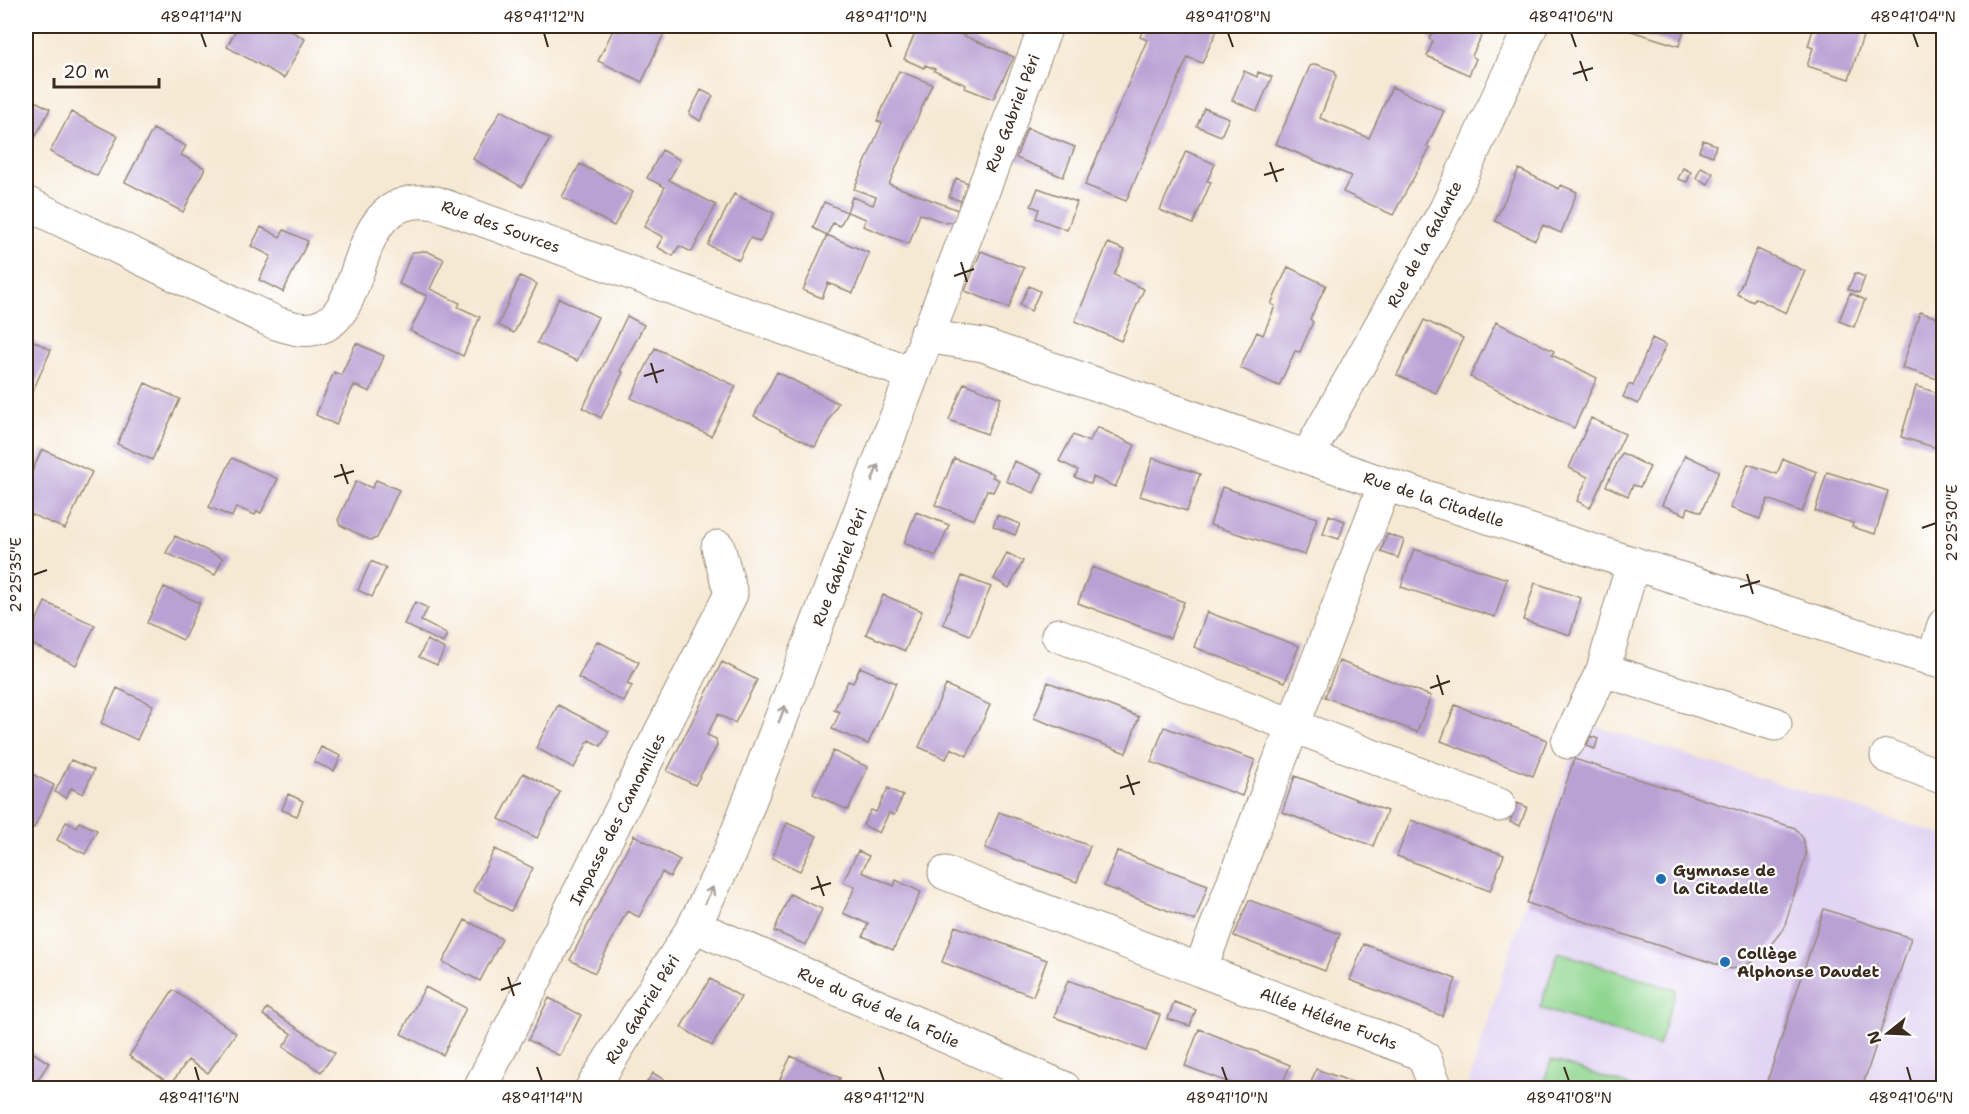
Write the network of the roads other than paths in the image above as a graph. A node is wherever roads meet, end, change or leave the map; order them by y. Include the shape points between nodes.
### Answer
1 (1046, 26) edge
2 (1531, 26) edge
3 (26, 202) edge
4 (925, 336) junction
5 (912, 374) junction
6 (1307, 457) junction
7 (1384, 484) junction
8 (718, 547) dead end
9 (1634, 563) junction
10 (1944, 625) edge
11 (1058, 635) dead end
12 (1938, 662) edge
13 (1603, 669) junction
14 (1775, 723) dead end
15 (1293, 726) junction
16 (1568, 742) dead end
17 (1887, 756) dead end
18 (1944, 778) edge
19 (1500, 805) dead end
20 (945, 873) dead end
21 (694, 926) junction
22 (1200, 970) junction
23 (480, 1089) edge
24 (592, 1089) edge
25 (1064, 1089) edge
26 (1436, 1089) edge

1 - 4 street, Rue Gabriel Péri
2 - 6 street, Rue de la Galante via 1446,209
3 - 5 street, Rue des Sources via 276,323 299,330 319,328 334,317 383,216 400,204 419,200 436,203
4 - 5 street, Rue Gabriel Péri
4 - 6 street, Rue de la Citadelle via 983,345
21 -> 5 street, Rue Gabriel Péri via 730,852
6 - 7 street, Rue de la Citadelle
7 - 9 street, Rue de la Citadelle
7 - 15 street
8 - 23 street, Impasse des Camomilles via 731,594
9 - 12 street, Rue de la Citadelle
9 - 13 street
10 - 12 street
11 - 15 street
13 - 14 street
13 - 16 street
15 - 19 street
15 - 22 street
17 - 18 street
20 - 22 street, Allée Héléne Fuchs
21 - 24 street, Rue Gabriel Péri
21 - 25 street, Rue du Gué de la Folie
22 - 26 street, Allée Héléne Fuchs via 1415,1051 1424,1057

